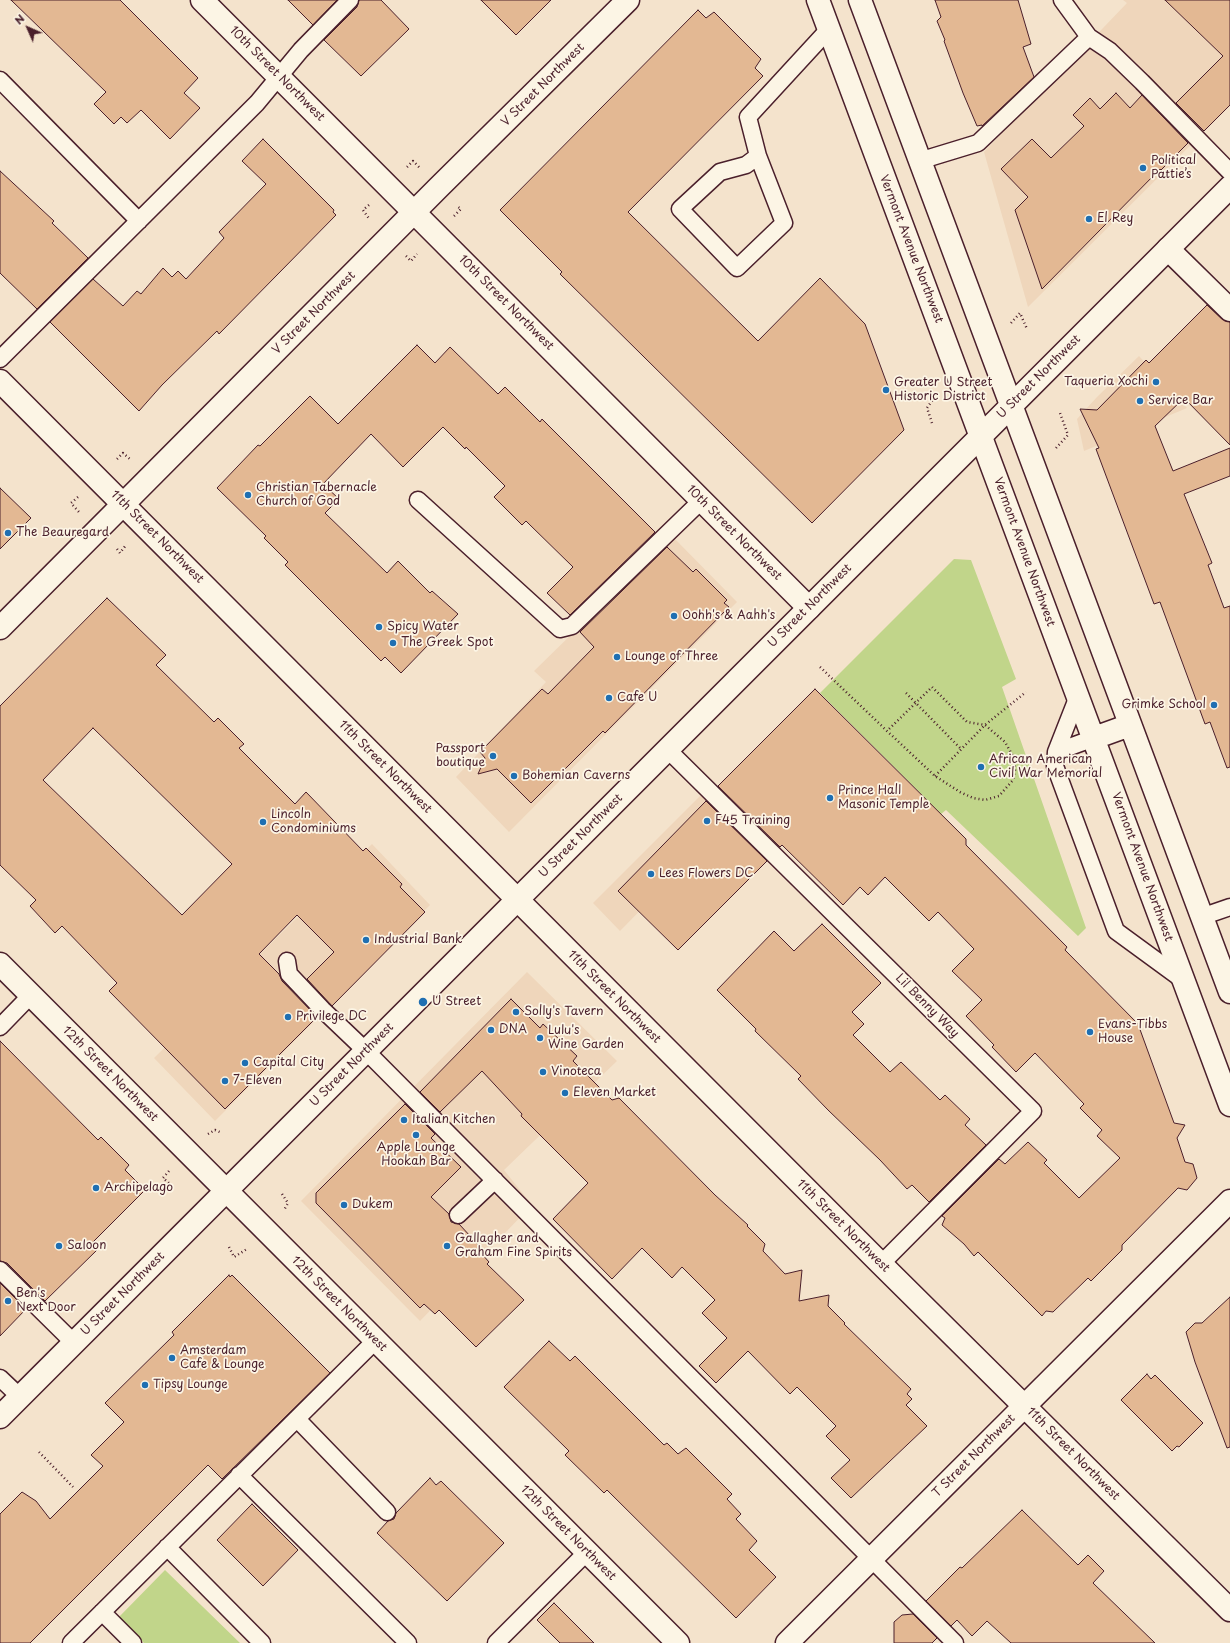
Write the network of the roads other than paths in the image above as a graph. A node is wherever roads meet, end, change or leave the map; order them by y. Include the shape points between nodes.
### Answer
1 (202, 0) edge
2 (350, 0) edge
3 (628, 0) edge
4 (818, 0) edge
5 (860, 0) edge
6 (1062, 0) edge
7 (829, 29) junction
8 (1089, 37) junction
9 (278, 76) junction
10 (0, 80) edge
11 (758, 156) junction
12 (919, 161) junction
13 (1230, 172) edge
14 (1230, 187) edge
15 (415, 212) junction
16 (139, 221) junction
17 (1168, 248) junction
18 (1230, 310) edge
19 (0, 360) edge
20 (0, 381) edge
21 (1011, 405) junction
22 (981, 435) junction
23 (418, 500) dead end
24 (702, 500) junction
25 (123, 504) junction
26 (809, 608) junction
27 (0, 628) edge
28 (1078, 696) junction
29 (1130, 725) junction
30 (1094, 738) junction
31 (667, 749) junction
32 (1056, 752) junction
33 (517, 900) junction
34 (1230, 907) edge
35 (1201, 917) junction
36 (287, 961) dead end
37 (0, 964) edge
38 (1183, 980) junction
39 (1230, 992) edge
40 (31, 995) junction
41 (0, 1027) edge
42 (366, 1050) junction
43 (1230, 1105) edge
44 (495, 1180) junction
45 (226, 1190) junction
46 (1230, 1201) edge
47 (458, 1215) dead end
48 (881, 1264) junction
49 (0, 1270) edge
50 (375, 1340) junction
51 (74, 1343) junction
52 (0, 1378) edge
53 (20, 1397) junction
54 (1024, 1406) junction
55 (0, 1417) edge
56 (297, 1419) junction
57 (239, 1475) junction
58 (387, 1512) dead end
59 (167, 1547) junction
60 (587, 1552) junction
61 (872, 1558) junction
62 (1230, 1610) edge
63 (102, 1612) junction
64 (71, 1643) edge
65 (133, 1643) edge
66 (262, 1643) edge
67 (408, 1643) edge
68 (496, 1643) edge
69 (678, 1643) edge
70 (787, 1643) edge
71 (955, 1643) edge

1 - 9 street, 10th Street Northwest
2 - 9 lane
3 - 15 street, V Street Northwest
4 - 7 street, Vermont Avenue Northwest
5 - 12 street
6 - 8 lane
7 - 11 lane via 748,117
7 - 22 street, Vermont Avenue Northwest
8 - 12 lane via 978,144
8 - 13 lane via 1110,51 1131,71
9 - 15 street, 10th Street Northwest
9 - 16 lane via 257,103
10 - 16 lane
11 - 11 lane via 784,223 737,268 680,209 720,172 746,165
12 - 21 street
14 - 17 street, U Street Northwest
15 - 24 street, 10th Street Northwest
15 - 25 street, V Street Northwest
16 - 19 lane
17 - 18 street
17 - 21 street, U Street Northwest
20 - 25 street, 11th Street Northwest
21 - 22 street, U Street Northwest
21 - 29 street
22 - 26 street, U Street Northwest
22 - 28 street, Vermont Avenue Northwest
23 - 24 lane via 560,629 572,626
24 - 26 street, 10th Street Northwest
25 - 27 street, V Street Northwest
25 - 33 street, 11th Street Northwest
26 - 31 street, U Street Northwest
28 - 30 street, Vermont Avenue Northwest
28 - 32 lane
29 - 30 street
29 - 35 street
30 - 32 lane
30 - 38 street, Vermont Avenue Northwest
31 - 33 street, U Street Northwest
31 - 48 lane, Lil Benny Way via 1033,1111
32 - 38 lane via 1055,766 1116,931
33 - 42 street, U Street Northwest
33 - 48 street, 11th Street Northwest
34 - 35 lane
35 - 39 street
36 - 42 lane via 289,974
37 - 40 street, 12th Street Northwest
38 - 43 street, Vermont Avenue Northwest
40 - 41 lane
40 - 45 street, 12th Street Northwest
42 - 44 lane
42 - 45 street, U Street Northwest
44 - 47 lane
44 - 61 lane
45 - 50 street, 12th Street Northwest
45 - 51 street, U Street Northwest
46 - 54 street, T Street Northwest
48 - 54 street, 11th Street Northwest
49 - 51 lane
50 - 56 lane
50 - 60 street, 12th Street Northwest
51 - 53 street, U Street Northwest
52 - 53 lane
53 - 55 street, U Street Northwest
54 - 61 street, T Street Northwest
54 - 62 street, 11th Street Northwest
56 - 57 lane
56 - 58 lane
57 - 59 lane
57 - 67 lane
59 - 63 lane
59 - 66 lane
60 - 68 lane
60 - 69 street, 12th Street Northwest
61 - 70 street, T Street Northwest
61 - 71 lane
63 - 64 lane
63 - 65 lane

